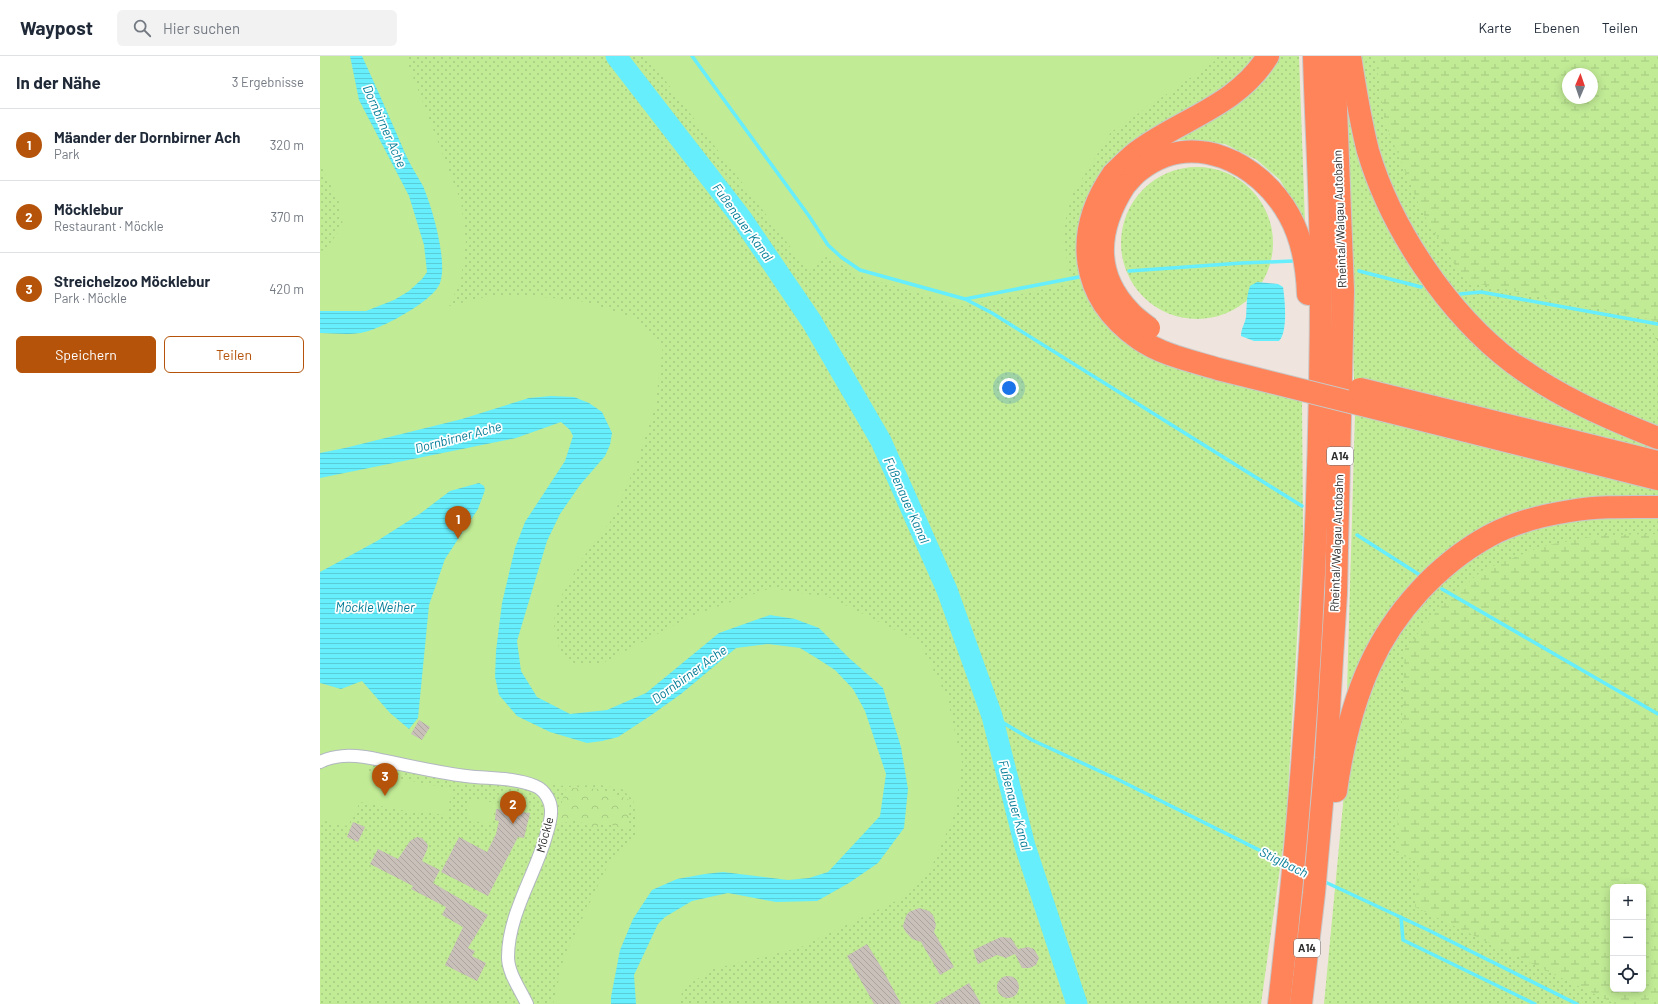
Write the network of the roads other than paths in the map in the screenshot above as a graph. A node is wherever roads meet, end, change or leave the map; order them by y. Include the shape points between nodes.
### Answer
1 (1268, 56) edge
2 (1314, 56) edge
3 (1334, 56) edge
4 (1350, 56) edge
5 (1119, 179) junction
6 (1318, 429) junction
7 (1658, 438) edge
8 (1658, 462) edge
9 (1658, 479) edge
10 (1658, 507) edge
11 (320, 762) edge
12 (1318, 855) junction
13 (527, 1004) edge
14 (1279, 1004) edge
15 (1301, 1004) edge

1 - 5 highway via 1258,72 1235,94 1137,151
2 - 6 highway, Rheintal/Walgau Autobahn / A14 via 1321,275
3 - 12 highway, Rheintal/Walgau Autobahn / A14 via 1343,291 1341,429 1336,594
4 - 7 highway via 1368,151 1384,194 1405,238 1426,271 1479,334 1513,363 1592,410
5 - 6 highway via 1158,159 1177,153 1201,152 1225,158 1248,169 1277,197 1297,233 1307,274 1310,364
5 - 8 highway, bridge via 1102,243 1105,270 1114,290 1130,312 1150,329 1179,343 1218,355
5 - 9 highway, bridge via 1100,193 1091,216 1087,242 1088,263 1095,289 1113,317 1139,339 1172,355 1218,369
6 - 14 highway, Rheintal/Walgau Autobahn / A14 via 1314,603 1292,887
10 - 12 highway via 1570,511 1528,521 1490,536 1434,576 1388,630 1370,665 1348,731 1330,827
11 - 13 street, Möckle via 336,756 365,756 466,776 510,780 535,786 549,798 551,812 542,851 516,916 509,941 509,968
12 - 15 highway, Rheintal/Walgau Autobahn / A14

